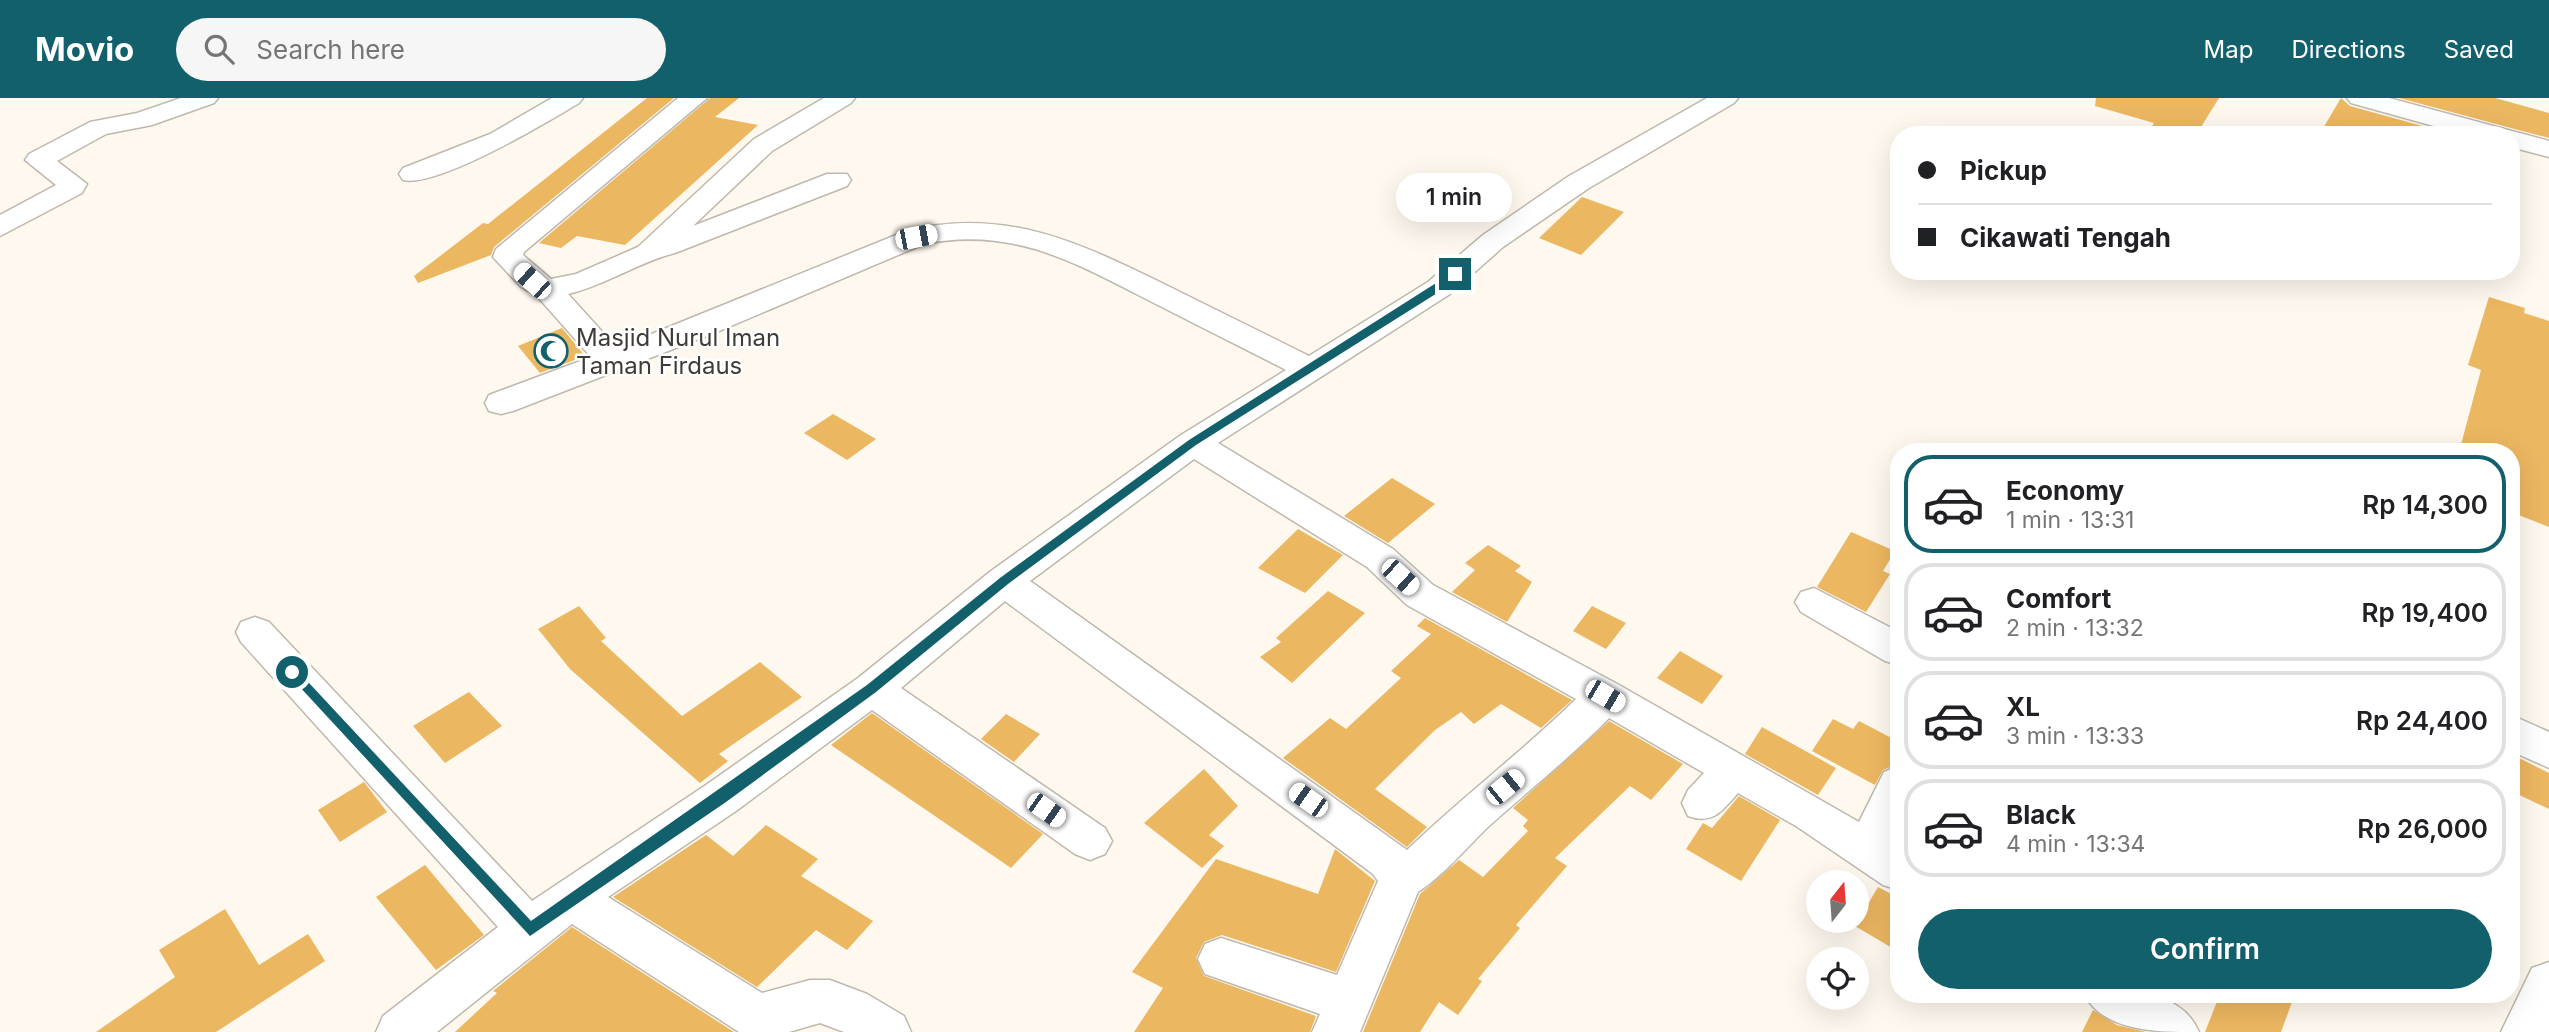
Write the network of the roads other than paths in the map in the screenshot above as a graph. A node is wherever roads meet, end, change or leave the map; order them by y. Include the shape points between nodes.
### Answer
1 (205, 98) edge
2 (570, 98) edge
3 (694, 98) edge
4 (842, 98) edge
5 (1725, 98) edge
6 (2360, 98) edge
7 (56, 118) dead end
8 (2463, 126) edge
9 (83, 135) junction
10 (2520, 141) edge
11 (2549, 149) edge
12 (413, 174) dead end
13 (837, 180) dead end
14 (0, 227) edge
15 (648, 253) junction
16 (547, 289) junction
17 (612, 361) junction
18 (1308, 368) junction
19 (501, 403) dead end
20 (1193, 443) junction
21 (1004, 581) junction
22 (1814, 602) dead end
23 (255, 632) dead end
24 (1890, 645) edge
25 (872, 689) junction
26 (1605, 696) junction
27 (2520, 736) edge
28 (2549, 751) edge
29 (1734, 770) junction
30 (1703, 803) dead end
31 (1890, 827) edge
32 (1090, 841) dead end
33 (1883, 861) edge
34 (1401, 879) junction
35 (570, 898) junction
36 (530, 930) junction
37 (1221, 959) dead end
38 (2549, 984) edge
39 (2124, 1003) edge
40 (1343, 1017) edge
41 (400, 1032) edge
42 (887, 1032) edge
43 (2175, 1032) edge
44 (2525, 1032) edge

1 - 9 street
2 - 12 street via 499,140
3 - 16 street via 510,249 508,257 514,264
4 - 15 street via 763,145
5 - 18 street via 1579,182 1493,241 1439,288
6 - 8 street
7 - 9 street
9 - 14 street via 38,160 72,187
10 - 11 street
13 - 15 street
15 - 16 street via 585,281
16 - 17 street
17 - 18 street via 916,237 980,231 1016,234 1080,254
17 - 19 street
18 - 20 street
20 - 21 street
20 - 26 street via 1380,558 1420,595
21 - 25 street
21 - 34 street via 1389,860
22 - 24 street
23 - 36 street
25 - 32 street
25 - 35 street via 721,798
26 - 29 street
26 - 34 street via 1553,748
27 - 28 street
29 - 30 street
29 - 33 street
31 - 33 street
34 - 40 street
35 - 36 street
35 - 42 street via 756,1016 783,1014 824,1001
36 - 41 street
37 - 40 street
38 - 44 street
39 - 43 street

